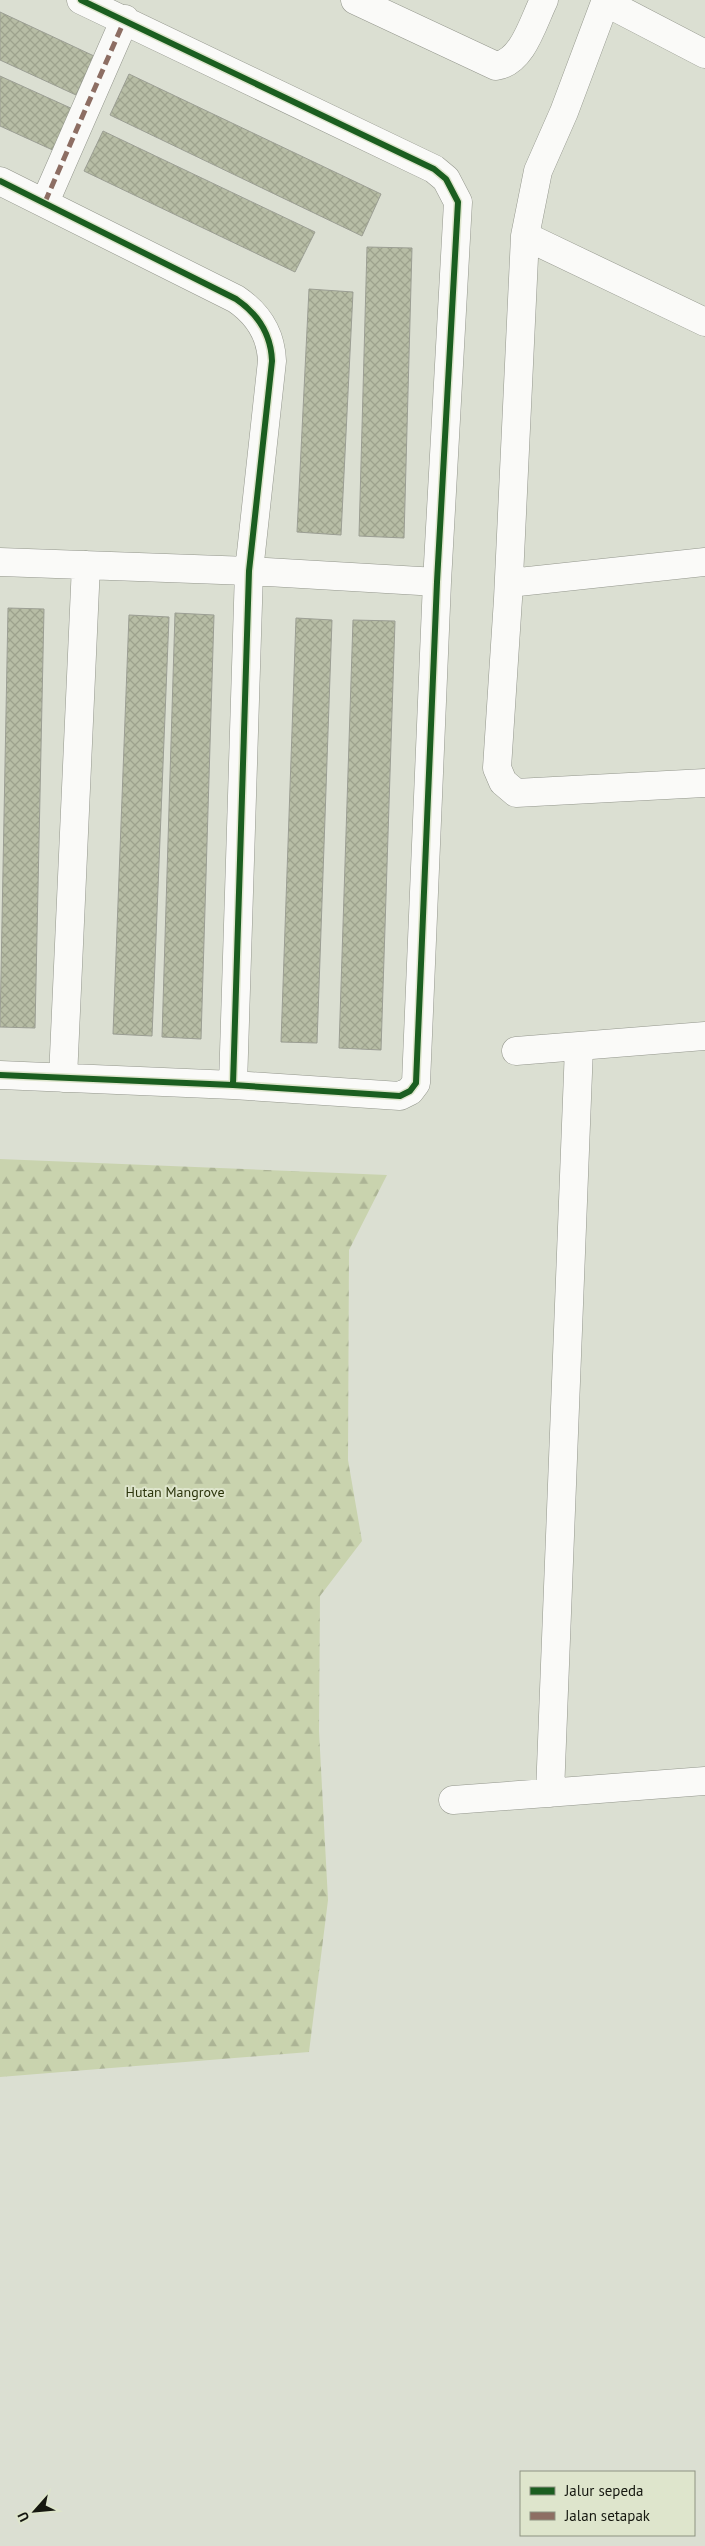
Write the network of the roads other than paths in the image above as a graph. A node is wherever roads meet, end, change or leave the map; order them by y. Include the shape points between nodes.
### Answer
1 (81, 0) edge
2 (355, 0) edge
3 (544, 0) edge
4 (606, 1) edge
5 (124, 19) junction
6 (705, 54) edge
7 (0, 181) edge
8 (45, 202) junction
9 (525, 236) junction
10 (705, 322) edge
11 (0, 562) edge
12 (705, 562) edge
13 (86, 565) junction
14 (249, 571) junction
15 (436, 582) junction
16 (509, 583) junction
17 (705, 783) edge
18 (705, 1036) edge
19 (579, 1047) junction
20 (516, 1050) dead end
21 (0, 1075) edge
22 (64, 1078) junction
23 (233, 1085) junction
24 (705, 1781) edge
25 (550, 1793) junction
26 (453, 1800) dead end

1 - 5 street
2 - 3 street via 496,66 505,65 516,56
4 - 6 street
4 - 9 street via 538,171
5 - 8 street
5 - 15 street via 434,169 454,190 458,202
7 - 8 street
8 - 14 street via 236,299 250,308 263,326 272,344 272,361
9 - 10 street
9 - 16 street
11 - 13 street
12 - 16 street
13 - 14 street
13 - 22 street
14 - 15 street
14 - 23 street
15 - 23 street via 414,1088 400,1096
16 - 17 street via 497,768 503,782 516,793
18 - 19 street
19 - 20 street
19 - 25 street
21 - 22 street
22 - 23 street
24 - 25 street
25 - 26 street

